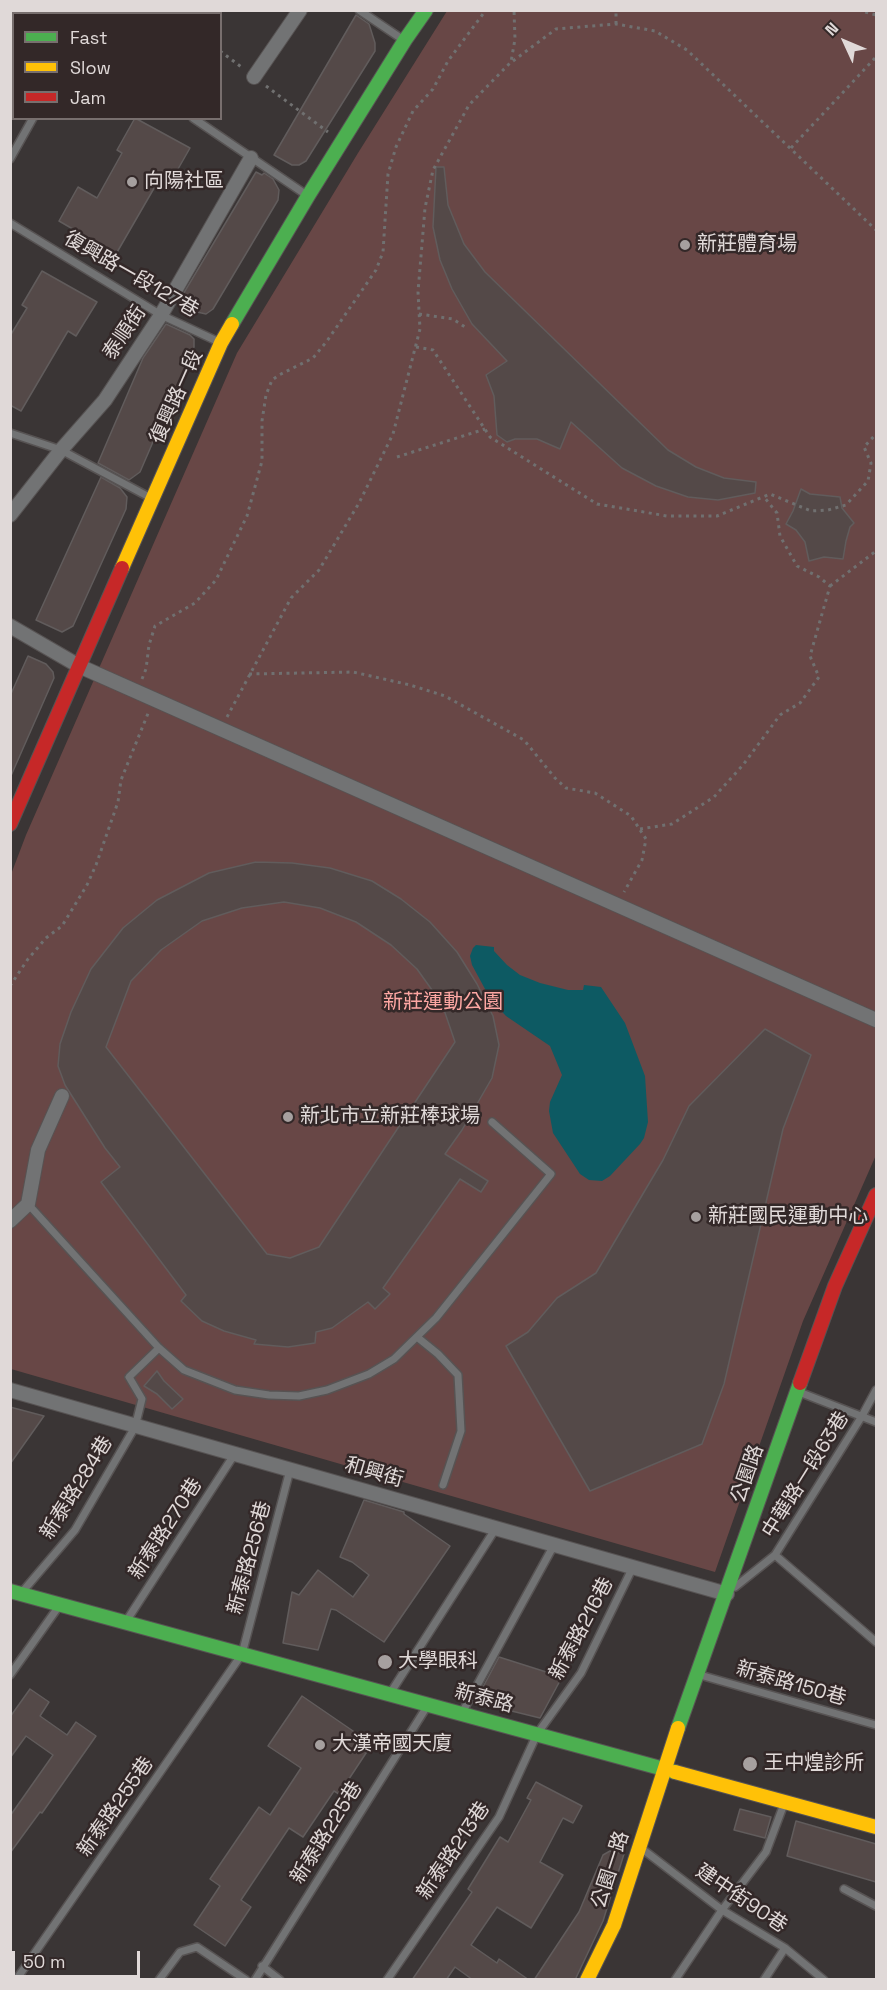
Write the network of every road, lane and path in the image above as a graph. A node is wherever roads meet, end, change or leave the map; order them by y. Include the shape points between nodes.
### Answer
1 (300, 10) edge
2 (359, 10) edge
3 (426, 10) edge
4 (486, 10) edge
5 (514, 10) edge
6 (616, 10) edge
7 (858, 10) edge
8 (876, 15) edge
9 (616, 24) junction
10 (405, 40) junction
11 (222, 53) edge
12 (876, 57) edge
13 (511, 62) junction
14 (254, 77) junction
15 (32, 120) edge
16 (196, 120) edge
17 (341, 142) junction
18 (791, 148) junction
19 (251, 158) junction
20 (10, 159) edge
21 (308, 195) junction
22 (10, 223) edge
23 (876, 230) edge
24 (419, 314) junction
25 (161, 315) junction
26 (468, 328) dead end
27 (222, 343) junction
28 (416, 347) junction
29 (485, 429) junction
30 (10, 433) edge
31 (876, 434) edge
32 (61, 450) junction
33 (397, 457) dead end
34 (764, 497) junction
35 (154, 499) junction
36 (10, 515) edge
37 (876, 551) edge
38 (830, 586) junction
39 (10, 626) edge
40 (79, 666) junction
41 (249, 674) junction
42 (136, 692) junction
43 (154, 700) junction
44 (221, 729) junction
45 (10, 824) edge
46 (640, 829) junction
47 (616, 904) junction
48 (10, 986) edge
49 (876, 1020) edge
50 (62, 1096) dead end
51 (492, 1122) dead end
52 (876, 1195) edge
53 (28, 1204) junction
54 (10, 1221) edge
55 (417, 1337) junction
56 (159, 1348) junction
57 (10, 1390) edge
58 (876, 1390) edge
59 (797, 1391) junction
60 (862, 1416) junction
61 (876, 1422) edge
62 (135, 1426) junction
63 (234, 1455) junction
64 (290, 1470) junction
65 (443, 1485) dead end
66 (496, 1528) junction
67 (554, 1545) junction
68 (775, 1555) junction
69 (633, 1567) junction
70 (16, 1592) edge
71 (727, 1594) junction
72 (60, 1605) junction
73 (126, 1622) junction
74 (876, 1641) edge
75 (242, 1654) junction
76 (10, 1675) edge
77 (698, 1675) junction
78 (390, 1694) junction
79 (428, 1704) junction
80 (462, 1713) junction
81 (876, 1725) edge
82 (537, 1734) junction
83 (664, 1768) junction
84 (785, 1802) junction
85 (876, 1827) edge
86 (639, 1847) junction
87 (844, 1889) dead end
88 (876, 1906) edge
89 (722, 1910) junction
90 (785, 1948) junction
91 (262, 1966) junction
92 (16, 1980) edge
93 (159, 1980) edge
94 (246, 1980) edge
95 (255, 1980) edge
96 (280, 1980) edge
97 (387, 1980) edge
98 (587, 1980) edge
99 (675, 1980) edge
100 (764, 1980) edge
101 (824, 1980) edge

1 - 14 street
2 - 10 lane
3 - 10 street, 復興路一段
4 - 42 path via 414,111 396,147 388,174 383,252 376,270 313,358 272,380 262,421 262,461 247,516 216,580 195,603 154,626 146,669
5 - 13 path
6 - 9 path
7 - 8 path
9 - 13 path via 556,29
9 - 18 path via 655,31 687,50
10 - 17 street, 復興路一段
11 - 14 path
12 - 18 path
13 - 24 path via 469,105 433,170 425,208
14 - 17 path
15 - 20 lane
16 - 19 lane
17 - 21 street, 復興路一段
18 - 23 path
19 - 21 lane
19 - 25 street, 泰順街
21 - 27 street, 復興路一段
22 - 25 lane, 復興路一段127巷
24 - 26 path via 453,319
24 - 28 path
25 - 27 lane, 復興路一段127巷
25 - 32 street, 泰順街 via 105,400
27 - 35 street, 復興路一段
28 - 29 path via 433,350
28 - 41 path via 393,434 359,503 319,570 291,598
29 - 33 path
29 - 34 path via 490,437 597,504 667,516 717,516
30 - 32 lane
31 - 34 path via 864,447 871,463 868,481 846,505 811,512 770,494
32 - 35 lane
32 - 36 street, 泰順街
34 - 38 path via 777,513 780,536 797,566
35 - 40 street, 復興路一段
37 - 38 path
38 - 46 path via 810,656 819,677 800,703 780,714 743,765 714,796 672,824
39 - 40 street
40 - 42 street
40 - 45 street, 復興路一段
41 - 44 path
41 - 46 path via 353,672 445,696 524,741 566,788 594,793 631,816
42 - 43 street
43 - 44 street
43 - 48 path via 121,780 118,802 87,885 62,926 46,938
44 - 47 street
46 - 47 path via 646,839 642,860
47 - 49 street
50 - 53 street via 39,1150
51 - 55 lane via 551,1174
52 - 59 street, 公園路 via 835,1286
53 - 54 street
53 - 56 lane
55 - 56 lane via 394,1359 369,1374 299,1396 234,1390 184,1370
55 - 65 lane via 458,1375 461,1431
56 - 62 lane, 新泰路284巷 via 129,1377 142,1399
57 - 62 street, 和興街
58 - 60 lane, 中華路一段63巷
59 - 60 lane
59 - 71 street, 公園路
60 - 61 lane
60 - 68 lane, 中華路一段63巷
62 - 63 street, 和興街
62 - 70 lane, 新泰路284巷 via 75,1530
63 - 64 street, 和興街
63 - 73 lane, 新泰路270巷
64 - 66 street, 和興街
64 - 75 lane, 新泰路256巷
66 - 67 street, 和興街
66 - 78 lane
67 - 69 street, 和興街
67 - 80 lane
68 - 71 lane, 中華路一段63巷
68 - 74 lane
69 - 71 street, 和興街
69 - 82 lane, 新泰路216巷 via 580,1672
70 - 72 street, 新泰路
71 - 77 street, 公園路
72 - 73 street, 新泰路
72 - 76 lane
73 - 75 street, 新泰路
75 - 78 street, 新泰路
75 - 92 lane, 新泰路255巷
77 - 81 lane, 新泰路150巷
77 - 83 street, 公園路
78 - 79 street, 新泰路
79 - 80 street, 新泰路
79 - 91 lane, 新泰路225巷
80 - 82 street, 新泰路
82 - 83 street, 新泰路
82 - 97 lane, 新泰路213巷 via 499,1817
83 - 84 street, 新泰路
83 - 86 street, 公園一路
84 - 85 street, 新泰路
84 - 89 lane via 766,1852
86 - 89 lane, 建中街90巷
86 - 98 street, 公園一路 via 614,1925
87 - 88 lane
89 - 90 lane, 建中街90巷
89 - 99 lane
90 - 100 lane
90 - 101 lane, 建中街90巷
91 - 95 lane, 新泰路225巷
91 - 96 lane
93 - 94 lane via 180,1952 197,1947

